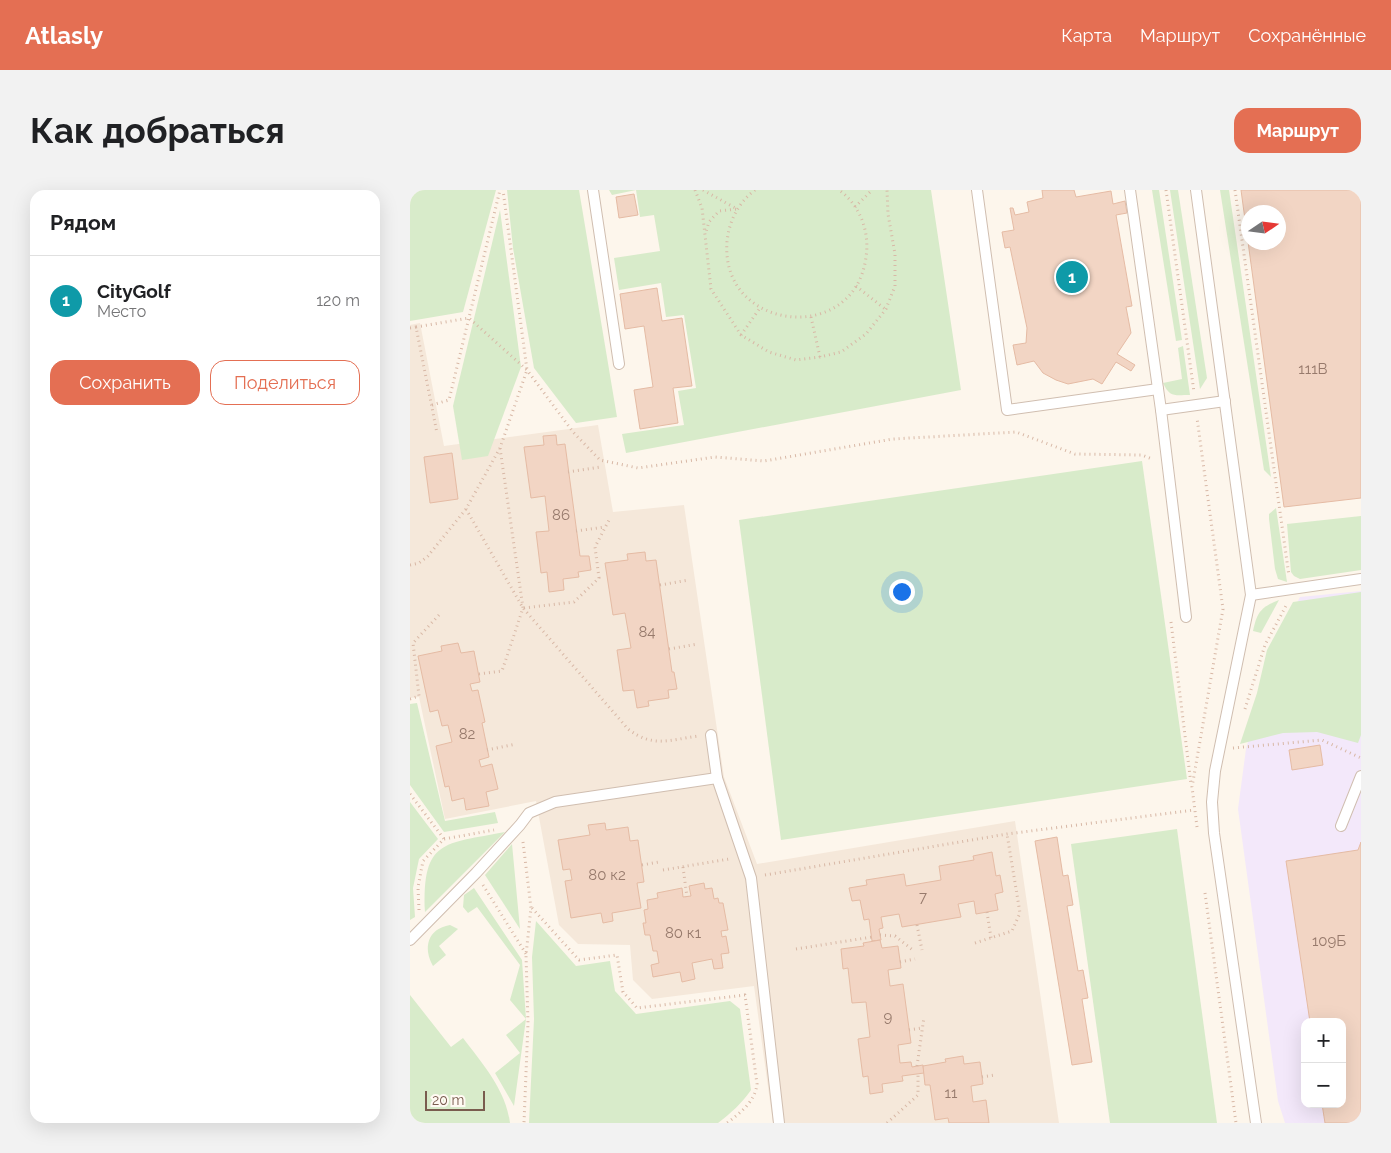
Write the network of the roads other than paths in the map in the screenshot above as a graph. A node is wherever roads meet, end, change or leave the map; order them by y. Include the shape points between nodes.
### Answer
1 (593, 190) edge
2 (977, 190) edge
3 (1130, 190) edge
4 (1196, 190) edge
5 (619, 364) dead end
6 (1158, 388) junction
7 (1225, 401) junction
8 (1160, 410) junction
9 (1361, 579) edge
10 (1251, 595) junction
11 (1186, 617) road end
12 (711, 735) road end
13 (1361, 776) edge
14 (717, 778) junction
15 (1341, 826) dead end
16 (410, 940) edge
17 (778, 1123) edge
18 (1256, 1123) edge

1 - 5 lane
2 - 6 lane via 1006,410
3 - 6 lane
4 - 7 lane
6 - 8 lane
7 - 8 lane
7 - 10 lane
8 - 11 lane
9 - 10 lane
10 - 18 lane via 1215,771 1212,802
12 - 14 lane
13 - 15 lane
14 - 16 lane via 555,802 529,813
14 - 17 lane via 751,878

